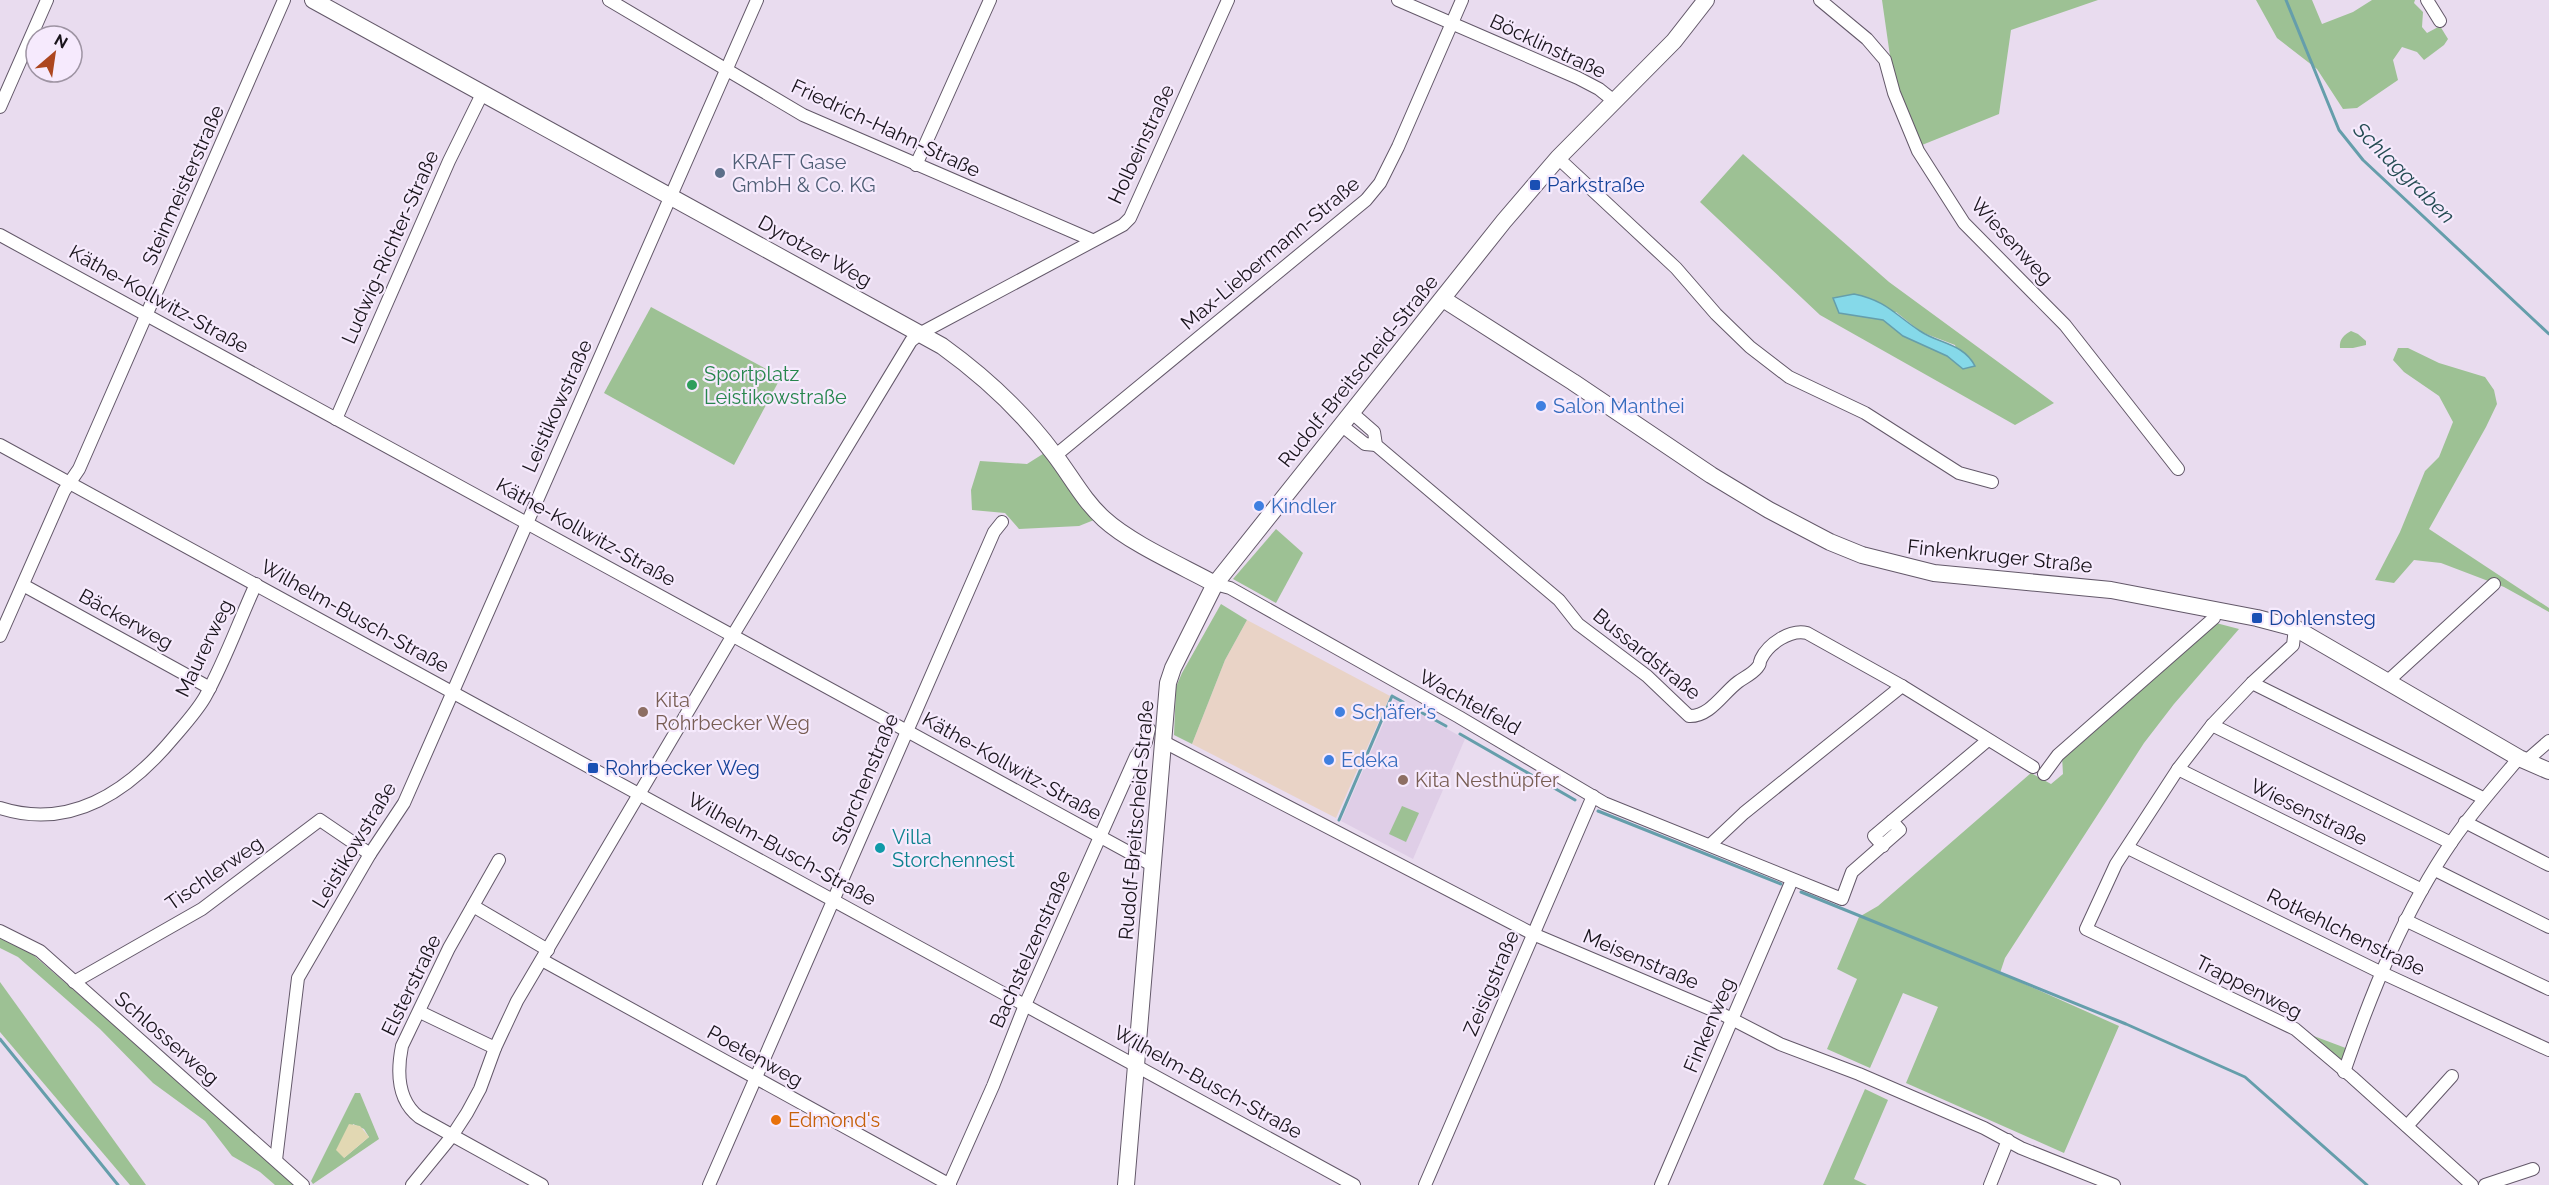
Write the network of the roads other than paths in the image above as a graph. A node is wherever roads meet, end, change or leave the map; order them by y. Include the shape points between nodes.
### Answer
1 (47, 0) edge
2 (284, 0) edge
3 (314, 0) edge
4 (609, 0) edge
5 (757, 0) edge
6 (990, 0) edge
7 (1228, 0) edge
8 (1398, 0) edge
9 (1462, 0) edge
10 (1706, 0) edge
11 (1820, 0) edge
12 (2427, 0) edge
13 (2440, 21) dead end
14 (1452, 24) junction
15 (726, 70) junction
16 (483, 92) junction
17 (1614, 101) junction
18 (0, 107) edge
19 (1558, 158) junction
20 (916, 165) junction
21 (671, 196) junction
22 (0, 235) edge
23 (1092, 240) junction
24 (1443, 299) junction
25 (147, 314) junction
26 (921, 333) junction
27 (1346, 418) junction
28 (336, 419) junction
29 (0, 445) edge
30 (1056, 455) junction
31 (2178, 469) dead end
32 (70, 482) junction
33 (1992, 483) dead end
34 (1002, 522) dead end
35 (527, 523) junction
36 (256, 584) junction
37 (1215, 584) junction
38 (2494, 584) dead end
39 (23, 585) junction
40 (2215, 609) junction
41 (2295, 628) junction
42 (733, 635) junction
43 (0, 636) edge
44 (2388, 681) junction
45 (2252, 682) junction
46 (1902, 686) junction
47 (210, 688) junction
48 (453, 692) junction
49 (2212, 724) junction
50 (1149, 729) dead end
51 (907, 731) junction
52 (1988, 740) junction
53 (2549, 741) edge
54 (1164, 742) junction
55 (2522, 760) junction
56 (2178, 769) junction
57 (2549, 771) edge
58 (639, 792) junction
59 (1593, 796) junction
60 (2483, 798) junction
61 (0, 808) edge
62 (2465, 822) junction
63 (1101, 837) junction
64 (2451, 843) junction
65 (1710, 845) junction
66 (2128, 848) junction
67 (370, 854) junction
68 (499, 861) dead end
69 (1152, 865) junction
70 (2549, 865) edge
71 (2434, 870) junction
72 (1792, 880) junction
73 (2422, 890) junction
74 (834, 900) junction
75 (473, 906) junction
76 (2405, 920) junction
77 (2549, 927) edge
78 (0, 931) edge
79 (1533, 934) junction
80 (545, 955) junction
81 (2380, 972) junction
82 (74, 982) junction
83 (2549, 989) edge
84 (1025, 1005) junction
85 (420, 1012) junction
86 (1732, 1021) junction
87 (495, 1048) junction
88 (2549, 1050) edge
89 (1137, 1066) junction
90 (2344, 1072) junction
91 (2452, 1076) dead end
92 (756, 1079) junction
93 (2407, 1126) junction
94 (452, 1136) junction
95 (2008, 1140) junction
96 (276, 1160) junction
97 (2533, 1169) dead end
98 (522, 1180) edge
99 (303, 1185) edge
100 (412, 1185) edge
101 (543, 1185) edge
102 (709, 1185) edge
103 (949, 1185) edge
104 (1126, 1185) edge
105 (1354, 1185) edge
106 (1425, 1185) edge
107 (1661, 1185) edge
108 (1990, 1185) edge
109 (2114, 1185) edge
110 (2472, 1185) edge
111 (2485, 1185) edge

1 - 18 street
2 - 25 street, Steinmeisterstraße
3 - 16 street, Dyrotzer Weg
4 - 15 street, Friedrich-Hahn-Straße
5 - 15 street, Leistikowstraße
6 - 20 street
7 - 23 street, Holbeinstraße via 1130,218
8 - 14 street, Böcklinstraße
9 - 14 street, Max-Liebermann-Straße
10 - 17 street, Rudolf-Breitscheid-Straße via 1674,41
11 - 31 street, Wiesenweg via 1867,39 1885,60 1918,151 1964,223 2066,325
12 - 13 street
14 - 17 street, Böcklinstraße via 1578,78
14 - 30 street, Max-Liebermann-Straße via 1398,147 1380,183 1366,200
15 - 20 street, Friedrich-Hahn-Straße via 802,115
15 - 21 street, Leistikowstraße
16 - 21 street, Dyrotzer Weg
16 - 28 street, Ludwig-Richter-Straße via 448,161
17 - 19 street, Rudolf-Breitscheid-Straße
19 - 24 street, Rudolf-Breitscheid-Straße
19 - 33 street via 1677,268 1750,347 1790,377 1865,413 1959,473
20 - 23 street, Friedrich-Hahn-Straße
21 - 26 street, Dyrotzer Weg
21 - 35 street, Leistikowstraße
22 - 25 street, Käthe-Kollwitz-Straße
23 - 26 street, Holbeinstraße
24 - 27 street, Rudolf-Breitscheid-Straße
24 - 40 street, Finkenkruger Straße via 1711,476 1830,542 1883,562 1934,573 2111,590
25 - 28 street, Käthe-Kollwitz-Straße
25 - 32 street, Steinmeisterstraße
26 - 30 street, Dyrotzer Weg via 975,369
26 - 42 street via 911,341
27 - 37 street, Rudolf-Breitscheid-Straße
27 - 46 street, Bussardstraße via 1365,444 1376,444 1559,600 1578,624 1647,676 1689,716 1706,711 1756,669 1765,653 1785,635 1798,631
28 - 35 street, Käthe-Kollwitz-Straße
29 - 32 street, Wilhelm-Busch-Straße
30 - 37 street, Dyrotzer Weg via 1086,502 1104,520
32 - 36 street, Wilhelm-Busch-Straße
32 - 39 street, Steinmeisterstraße
34 - 51 street, Storchenstraße via 994,532
35 - 42 street, Käthe-Kollwitz-Straße
35 - 48 street, Leistikowstraße
36 - 47 street, Maurerweg
36 - 48 street, Wilhelm-Busch-Straße
37 - 54 street, Rudolf-Breitscheid-Straße via 1168,683
37 - 59 street, Wachtelfeld via 1230,588
38 - 44 street
39 - 43 street, Steinmeisterstraße
39 - 47 street, Bäckerweg
40 - 41 street, Finkenkruger Straße
40 - 52 street, Bussardstraße via 2214,618 2039,770
41 - 44 street, Finkenkruger Straße
41 - 45 street via 2293,645
42 - 51 street, Käthe-Kollwitz-Straße
42 - 58 street
44 - 55 street, Finkenkruger Straße
45 - 49 street
45 - 60 street
46 - 52 street, Bussardstraße
46 - 65 street
47 - 61 street, Maurerweg via 160,754 138,776 110,795 64,812 28,814
48 - 58 street, Wilhelm-Busch-Straße
48 - 67 street, Leistikowstraße via 404,803
49 - 56 street
49 - 64 street, Wiesenstraße
50 - 63 street, Bachstelzenstraße
51 - 63 street, Käthe-Kollwitz-Straße
51 - 74 street, Storchenstraße
52 - 72 street, Wachtelfeld via 1892,821 1900,830 1852,872 1842,899
53 - 55 street
54 - 69 street, Rudolf-Breitscheid-Straße
54 - 79 street, Meisenstraße
55 - 57 street, Finkenkruger Straße
55 - 60 street
56 - 66 street
56 - 73 street, Wiesenstraße
58 - 74 street, Wilhelm-Busch-Straße
58 - 80 street
59 - 65 street, Wachtelfeld
59 - 79 street, Zeisigstraße
60 - 62 street
62 - 64 street
62 - 70 street
63 - 69 street, Käthe-Kollwitz-Straße
63 - 84 street, Bachstelzenstraße
64 - 71 street
65 - 72 street, Wachtelfeld
66 - 81 street, Rotkehlchenstraße
66 - 90 street, Trappenweg via 2116,864 2086,929 2295,1029
67 - 82 street, Tischlerweg via 320,820 202,909
67 - 96 street, Leistikowstraße via 298,978
68 - 75 street, Elsterstraße
69 - 89 street, Rudolf-Breitscheid-Straße
71 - 73 street
71 - 77 street
72 - 86 street, Finkenweg
73 - 76 street
74 - 84 street, Wilhelm-Busch-Straße
74 - 92 street, Storchenstraße
75 - 80 street
75 - 85 street, Elsterstraße
76 - 81 street
76 - 83 street
78 - 82 street, Schlosserweg via 40,951
79 - 86 street, Meisenstraße
79 - 106 street, Zeisigstraße
80 - 87 street
80 - 92 street, Poetenweg
81 - 88 street, Rotkehlchenstraße
81 - 90 street
82 - 96 street, Schlosserweg
84 - 89 street, Wilhelm-Busch-Straße
84 - 103 street, Bachstelzenstraße
85 - 87 street
85 - 94 street, Elsterstraße via 402,1046 399,1079 410,1110
86 - 95 street, Meisenstraße
86 - 107 street, Finkenweg
87 - 94 street via 480,1089
89 - 104 street, Rudolf-Breitscheid-Straße
89 - 105 street, Wilhelm-Busch-Straße
90 - 93 street, Trappenweg
91 - 93 street
92 - 102 street, Storchenstraße
92 - 103 street, Poetenweg
93 - 110 street, Trappenweg
94 - 98 street, Elsterstraße
94 - 100 street
95 - 108 street
95 - 109 street, Meisenstraße
96 - 99 street, Schlosserweg
97 - 111 street
98 - 101 street, Elsterstraße

